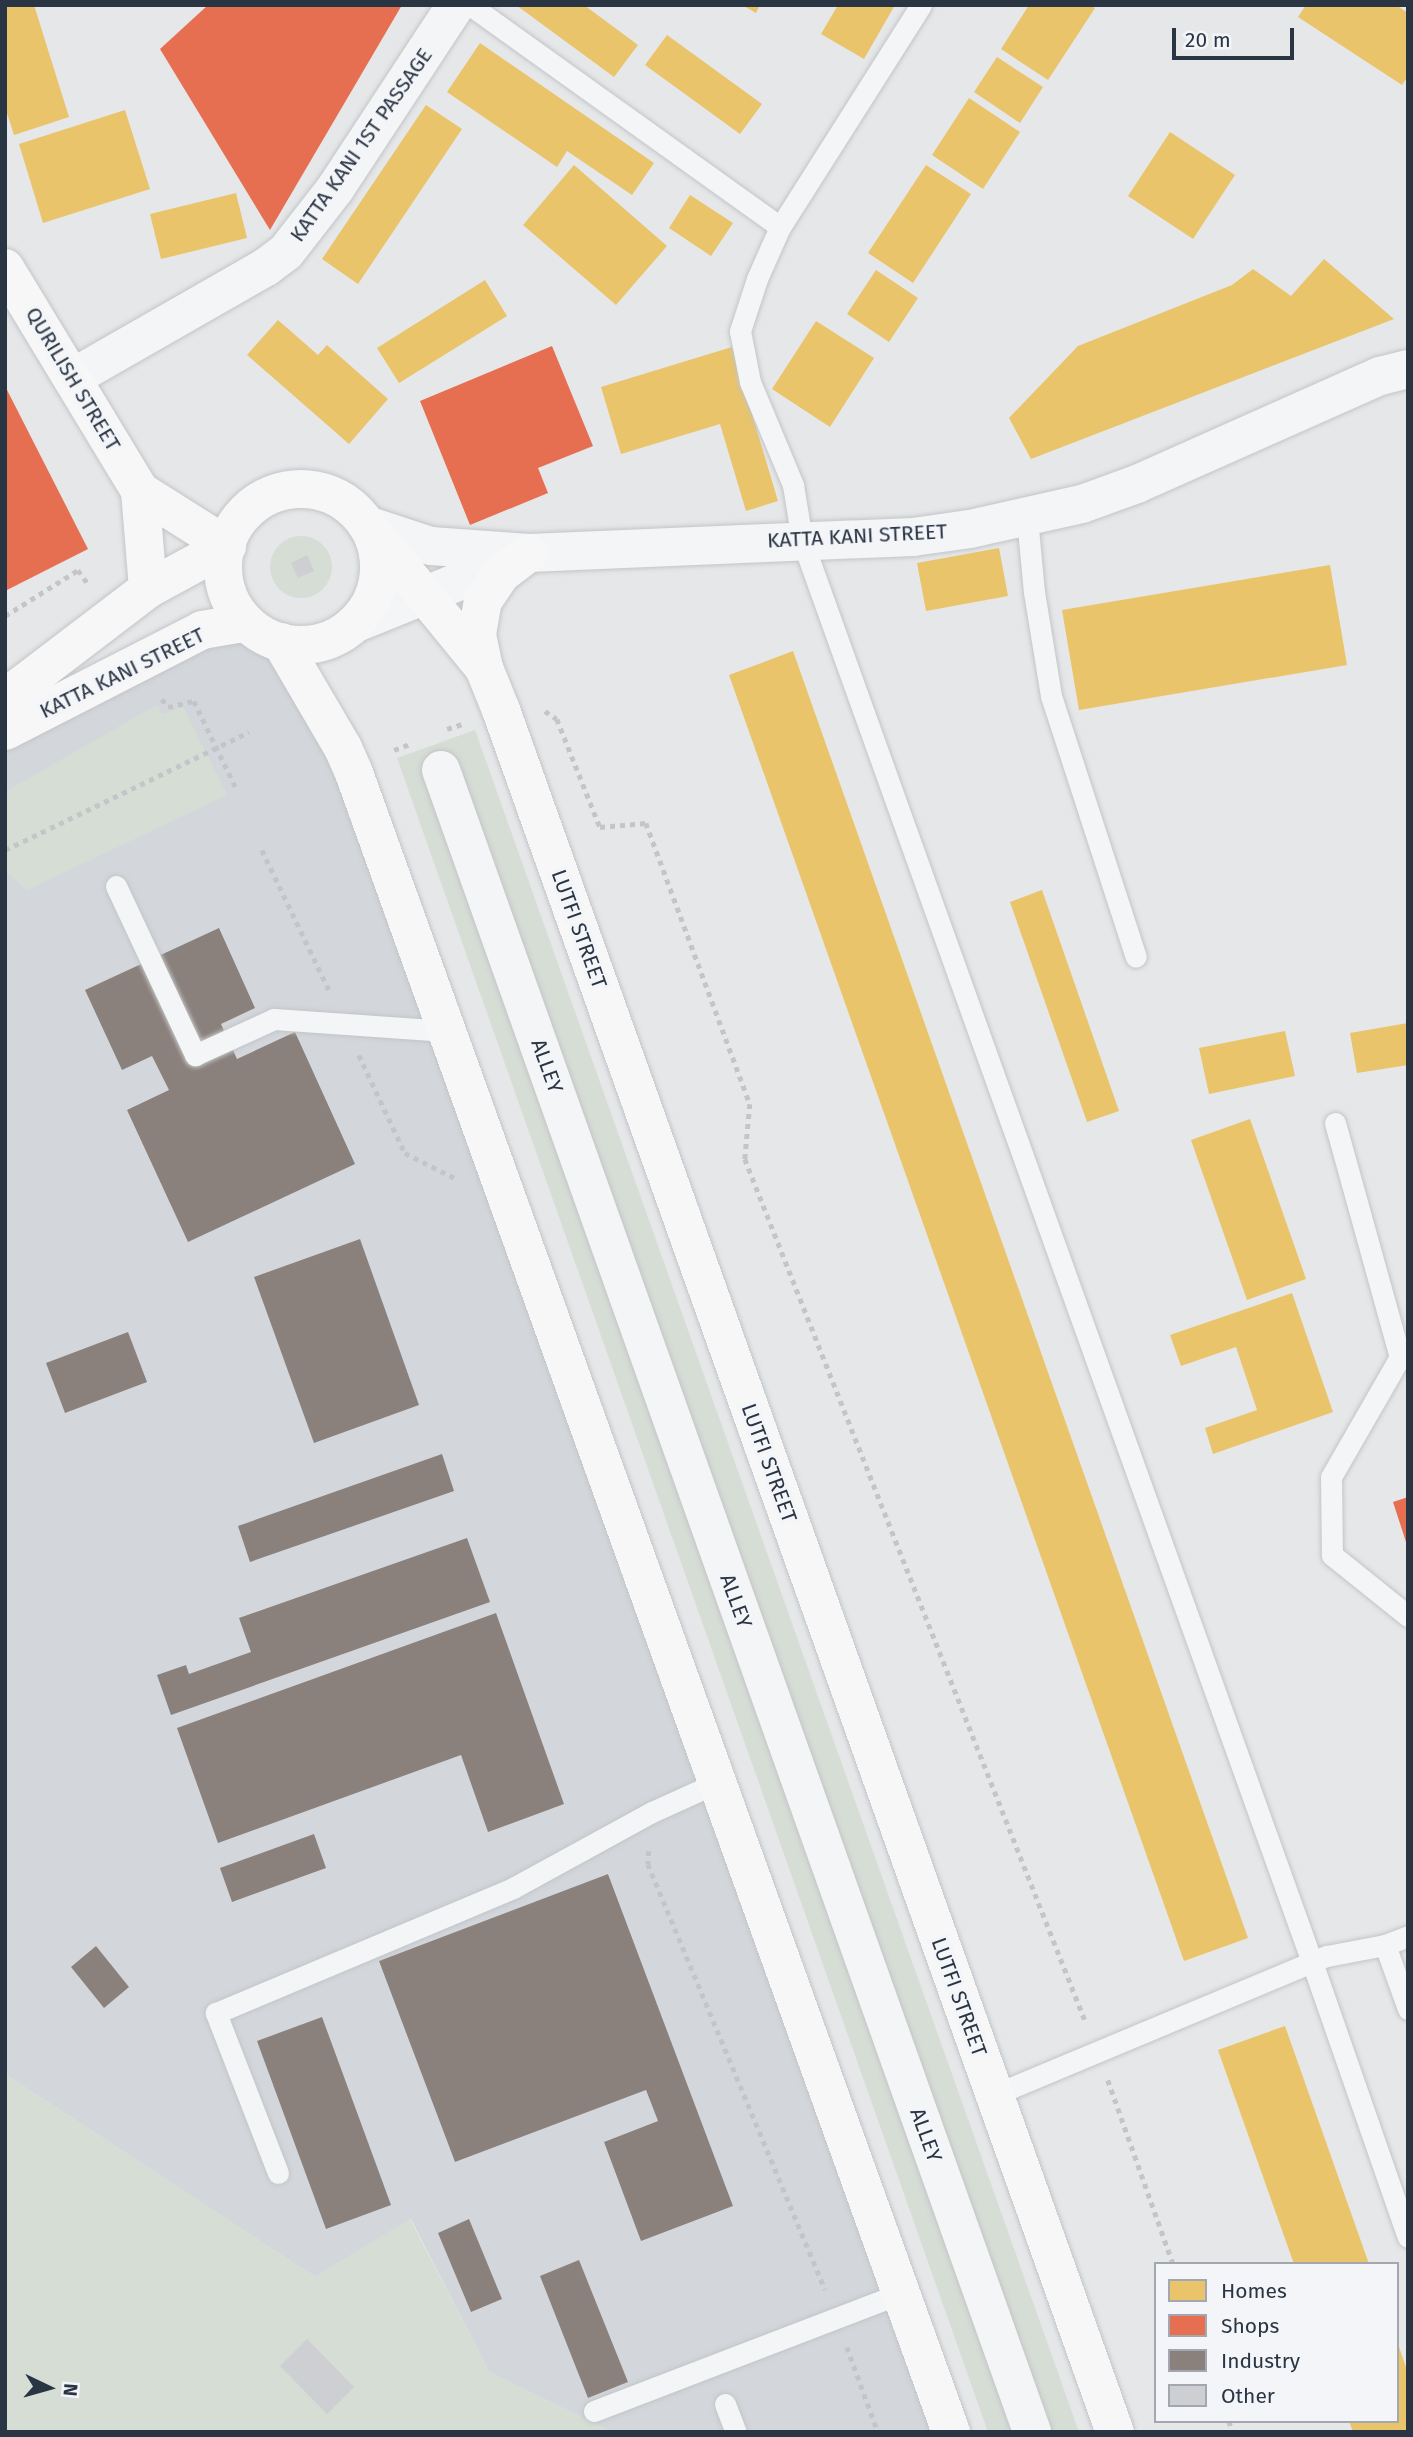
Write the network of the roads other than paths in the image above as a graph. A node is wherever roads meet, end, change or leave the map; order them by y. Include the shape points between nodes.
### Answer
1 (456, 5) edge
2 (470, 5) edge
3 (921, 5) edge
4 (780, 227) junction
5 (5, 268) edge
6 (1408, 369) edge
7 (72, 378) junction
8 (140, 491) junction
9 (1027, 519) junction
10 (367, 526) junction
11 (802, 540) junction
12 (227, 546) junction
13 (529, 553) junction
14 (148, 589) junction
15 (425, 596) junction
16 (243, 623) junction
17 (354, 624) junction
18 (281, 642) junction
19 (484, 668) junction
20 (5, 698) edge
21 (5, 731) edge
22 (441, 770) dead end
23 (116, 886) dead end
24 (1136, 957) dead end
25 (447, 1031) junction
26 (1335, 1124) dead end
27 (1404, 1358) edge
28 (1408, 1616) edge
29 (718, 1782) junction
30 (1408, 1936) edge
31 (1385, 1945) junction
32 (1312, 1962) junction
33 (1408, 2009) edge
34 (994, 2095) junction
35 (278, 2173) dead end
36 (1408, 2237) edge
37 (902, 2293) junction
38 (724, 2404) dead end
39 (594, 2411) dead end
40 (736, 2432) edge
41 (951, 2432) edge
42 (1032, 2432) edge
43 (1115, 2432) edge

1 - 7 street, KATTA KANI 1ST PASSAGE via 335,189 286,252
2 - 4 lane
3 - 4 lane
4 - 11 lane via 740,331 750,382 793,485
5 - 7 main road, QURILISH STREET
6 - 9 street, KATTA KANI STREET via 1380,376 1137,484
7 - 8 main road, QURILISH STREET
8 - 12 main road, QURILISH STREET
8 - 14 main road, QURILISH STREET
9 - 11 street, KATTA KANI STREET via 913,537
9 - 24 lane via 1051,696
10 - 12 main road via 338,498 313,490 287,490 254,505 237,523
10 - 13 street, KATTA KANI STREET via 431,546
10 - 15 main road, LUTFI STREET
10 - 17 main road via 377,551 378,577 370,602
11 - 13 street, KATTA KANI STREET
11 - 32 lane
12 - 14 main road, KATTA KANI STREET
12 - 16 main road via 225,582
13 - 15 street, KATTA KANI STREET
13 - 19 main road via 501,574 483,601 477,634
14 - 20 main road, KATTA KANI STREET
15 - 17 street, KATTA KANI STREET
15 - 19 main road, LUTFI STREET
16 - 18 main road
16 - 21 main road, KATTA KANI STREET via 202,630
17 - 18 main road via 320,643
18 - 25 main road via 344,748
19 - 34 main road, LUTFI STREET
22 - 42 street, ALLEY
23 - 25 lane via 195,1055 274,1019
25 - 29 main road
26 - 27 lane
27 - 28 lane via 1331,1477 1332,1555
29 - 35 lane via 652,1812 513,1888 216,2013
29 - 37 main road
30 - 31 lane
31 - 32 lane
31 - 33 lane
32 - 34 lane
32 - 36 lane
34 - 43 main road, LUTFI STREET
37 - 39 lane
37 - 41 main road
38 - 40 lane

